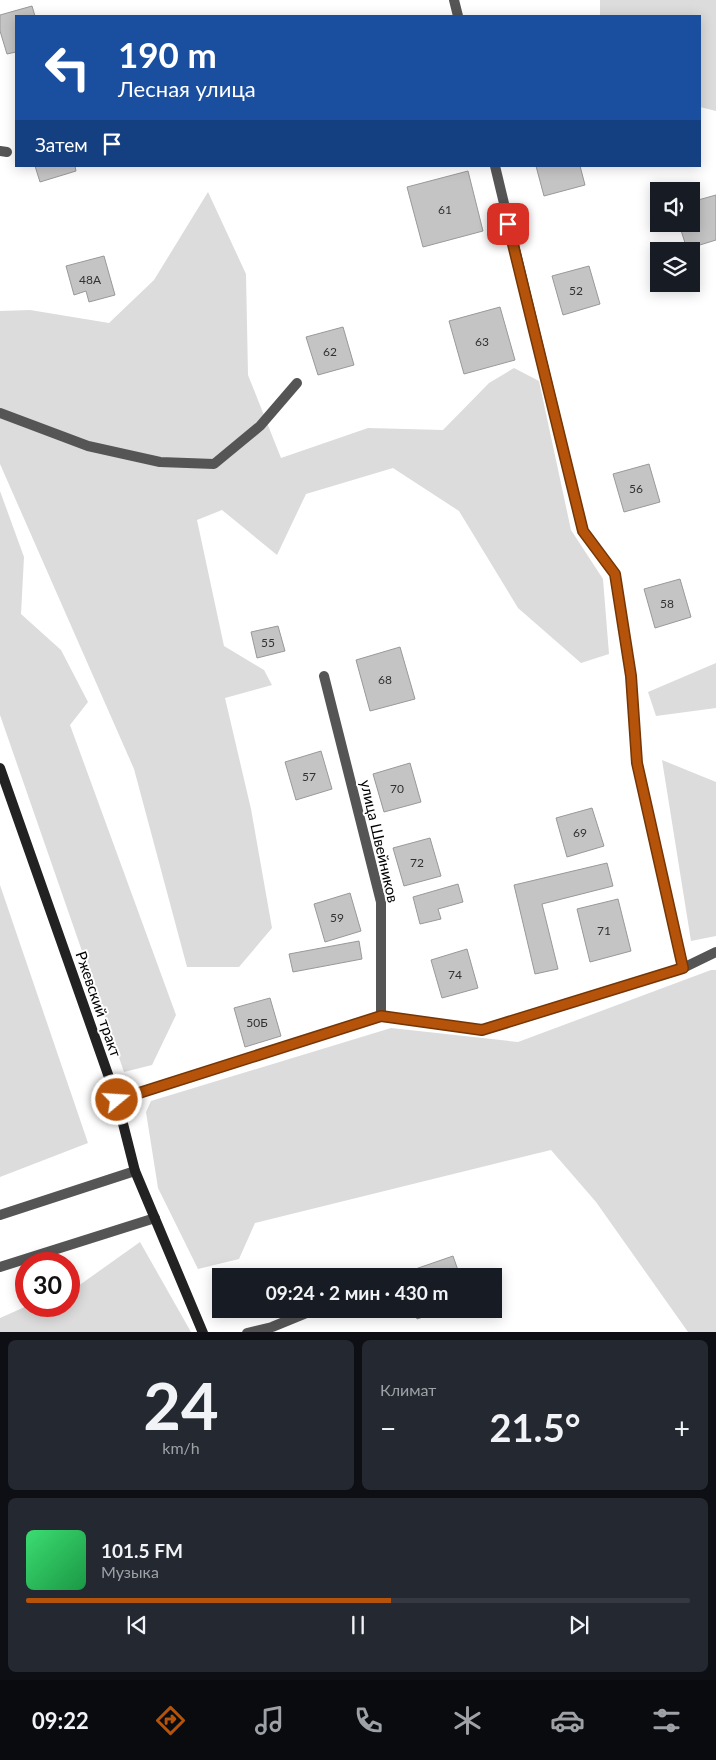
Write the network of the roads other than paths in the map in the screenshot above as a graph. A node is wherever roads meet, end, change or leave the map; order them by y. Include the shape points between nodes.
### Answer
1 (454, 0) edge
2 (458, 15) edge
3 (494, 167) edge
4 (297, 383) dead end
5 (0, 413) edge
6 (324, 676) dead end
7 (0, 768) edge
8 (716, 952) edge
9 (683, 968) junction
10 (381, 1016) junction
11 (117, 1100) junction
12 (135, 1171) junction
13 (0, 1215) edge
14 (155, 1218) junction
15 (0, 1266) edge
16 (294, 1318) edge
17 (203, 1332) edge
18 (247, 1332) edge

1 - 2 street
3 - 9 street via 583,531 615,574 631,676 637,763
4 - 5 street via 260,426 214,464 160,462 88,446
6 - 10 street, улица Швейников via 381,902
7 - 11 main road, Ржевский тракт
8 - 9 street
9 - 10 street via 482,1030
10 - 11 street
11 - 12 main road, Ржевский тракт
12 - 13 street
12 - 14 main road, Ржевский тракт
14 - 15 street
14 - 17 main road, Ржевский тракт
16 - 18 street

